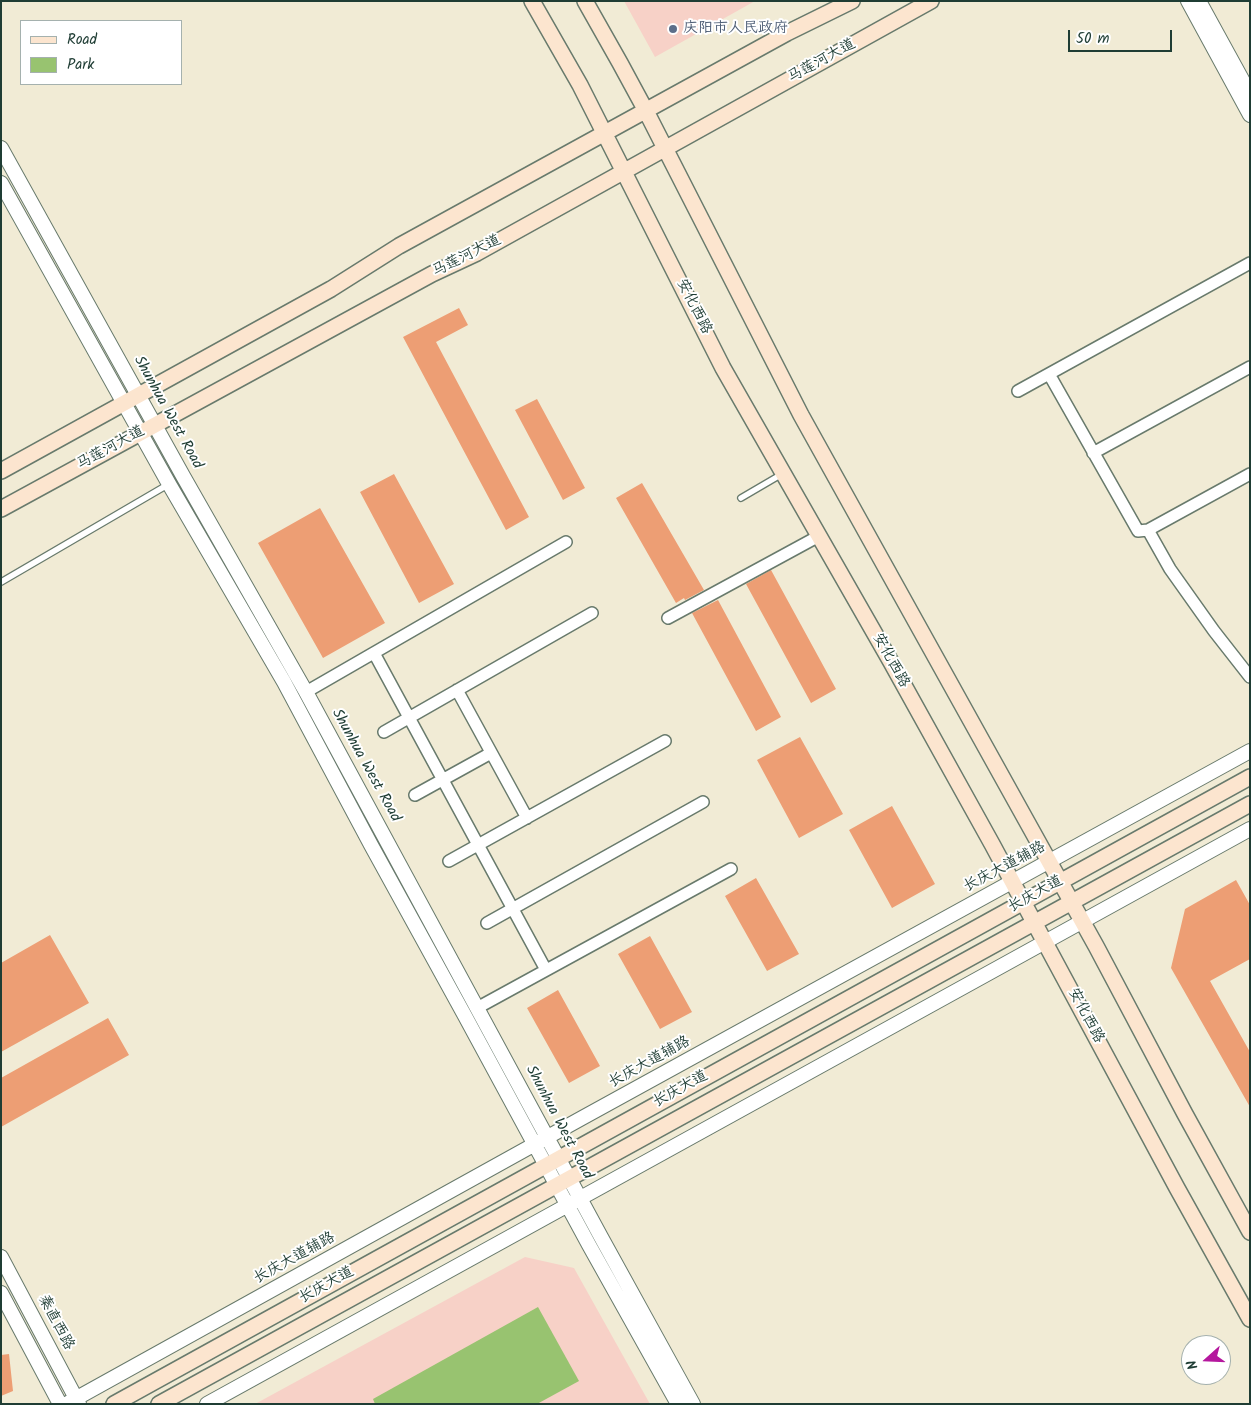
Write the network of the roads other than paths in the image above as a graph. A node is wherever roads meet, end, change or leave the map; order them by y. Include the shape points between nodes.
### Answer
1 (532, 1) edge
2 (585, 1) edge
3 (852, 1) edge
4 (931, 1) edge
5 (1188, 1) edge
6 (1200, 1) edge
7 (1250, 94) edge
8 (646, 111) junction
9 (1250, 115) edge
10 (605, 134) junction
11 (1, 148) edge
12 (666, 149) junction
13 (625, 172) junction
14 (1, 183) edge
15 (1250, 263) edge
16 (1250, 367) edge
17 (1049, 374) junction
18 (1018, 392) dead end
19 (139, 395) junction
20 (125, 403) junction
21 (155, 425) junction
22 (141, 433) junction
23 (1093, 452) junction
24 (1, 471) edge
25 (784, 473) junction
26 (1250, 474) edge
27 (169, 484) junction
28 (741, 498) dead end
29 (1, 509) edge
30 (1148, 530) junction
31 (819, 536) junction
32 (566, 542) dead end
33 (1, 582) edge
34 (592, 613) dead end
35 (668, 618) dead end
36 (374, 653) junction
37 (1250, 677) edge
38 (457, 690) junction
39 (306, 692) junction
40 (409, 718) junction
41 (384, 732) dead end
42 (665, 741) dead end
43 (1250, 751) edge
44 (491, 753) junction
45 (1250, 777) edge
46 (442, 780) junction
47 (415, 795) dead end
48 (703, 802) dead end
49 (1250, 804) edge
50 (527, 818) junction
51 (1250, 828) edge
52 (478, 845) junction
53 (449, 861) dead end
54 (1049, 862) junction
55 (731, 868) dead end
56 (1012, 882) junction
57 (1060, 882) junction
58 (1023, 902) junction
59 (1072, 902) junction
60 (513, 908) junction
61 (1082, 921) junction
62 (487, 922) dead end
63 (1034, 922) junction
64 (1045, 942) junction
65 (546, 970) junction
66 (478, 1008) junction
67 (541, 1141) junction
68 (552, 1161) junction
69 (563, 1181) junction
70 (574, 1202) junction
71 (1250, 1232) edge
72 (1, 1257) edge
73 (1, 1293) edge
74 (1250, 1319) edge
75 (74, 1402) edge
76 (60, 1404) edge
77 (114, 1404) edge
78 (159, 1404) edge
79 (207, 1404) edge
80 (678, 1404) edge
81 (693, 1404) edge

1 - 10 main road, 安化西路
2 - 8 main road
3 - 8 main road
4 - 12 main road, 马莲河大道
5 - 9 street
6 - 7 street
8 - 10 main road
8 - 12 main road
10 - 13 main road, 安化西路
10 - 19 main road
11 - 19 street, Shunhua West Road
12 - 13 main road, 马莲河大道
12 - 54 main road via 801,415
13 - 21 main road, 马莲河大道
13 - 25 main road, 安化西路 via 723,368
14 - 20 street, Shunhua West Road
15 - 17 street
16 - 23 street
17 - 18 street
17 - 23 street
19 - 20 main road
19 - 21 street, Shunhua West Road
20 - 22 street, Shunhua West Road
20 - 24 main road
21 - 22 main road, 马莲河大道
21 - 39 street, Shunhua West Road
22 - 27 street, Shunhua West Road
22 - 29 main road, 马莲河大道
23 - 30 street via 1138,531
25 - 28 lane
25 - 31 main road, 安化西路
26 - 30 street
27 - 33 lane
27 - 67 street, Shunhua West Road via 284,682 371,845
30 - 37 street via 1170,569
31 - 35 street
31 - 56 main road, 安化西路
32 - 36 street
34 - 38 street
36 - 39 street
36 - 40 street
38 - 40 street
38 - 44 street
39 - 66 street, Shunhua West Road
40 - 41 street
40 - 46 street
42 - 50 street
43 - 54 street, 长庆大道辅路
44 - 46 street
44 - 50 street
45 - 57 main road, 长庆大道
46 - 47 street
46 - 52 street
48 - 60 street
49 - 59 main road, 长庆大道
50 - 52 street
51 - 61 street
52 - 53 street
52 - 60 street
54 - 56 street, 长庆大道辅路
54 - 57 main road
55 - 65 street
56 - 58 main road, 安化西路
56 - 67 street, 长庆大道辅路
57 - 58 main road, 长庆大道
57 - 59 main road
58 - 63 main road, 安化西路
58 - 68 main road, 长庆大道
59 - 61 main road
59 - 63 main road, 长庆大道
60 - 62 street
60 - 65 street
61 - 64 street
61 - 71 main road
63 - 64 main road, 安化西路
63 - 69 main road, 长庆大道
64 - 70 street
64 - 74 main road, 安化西路
65 - 66 street
66 - 67 street, Shunhua West Road
67 - 68 street, Shunhua West Road
67 - 75 street, 长庆大道辅路
68 - 69 street, Shunhua West Road
68 - 77 main road, 长庆大道
69 - 70 street, Shunhua West Road
69 - 78 main road, 长庆大道
70 - 79 street
70 - 80 street, Shunhua West Road
70 - 81 street, Shunhua West Road
72 - 75 street, 秦直西路
73 - 76 street

